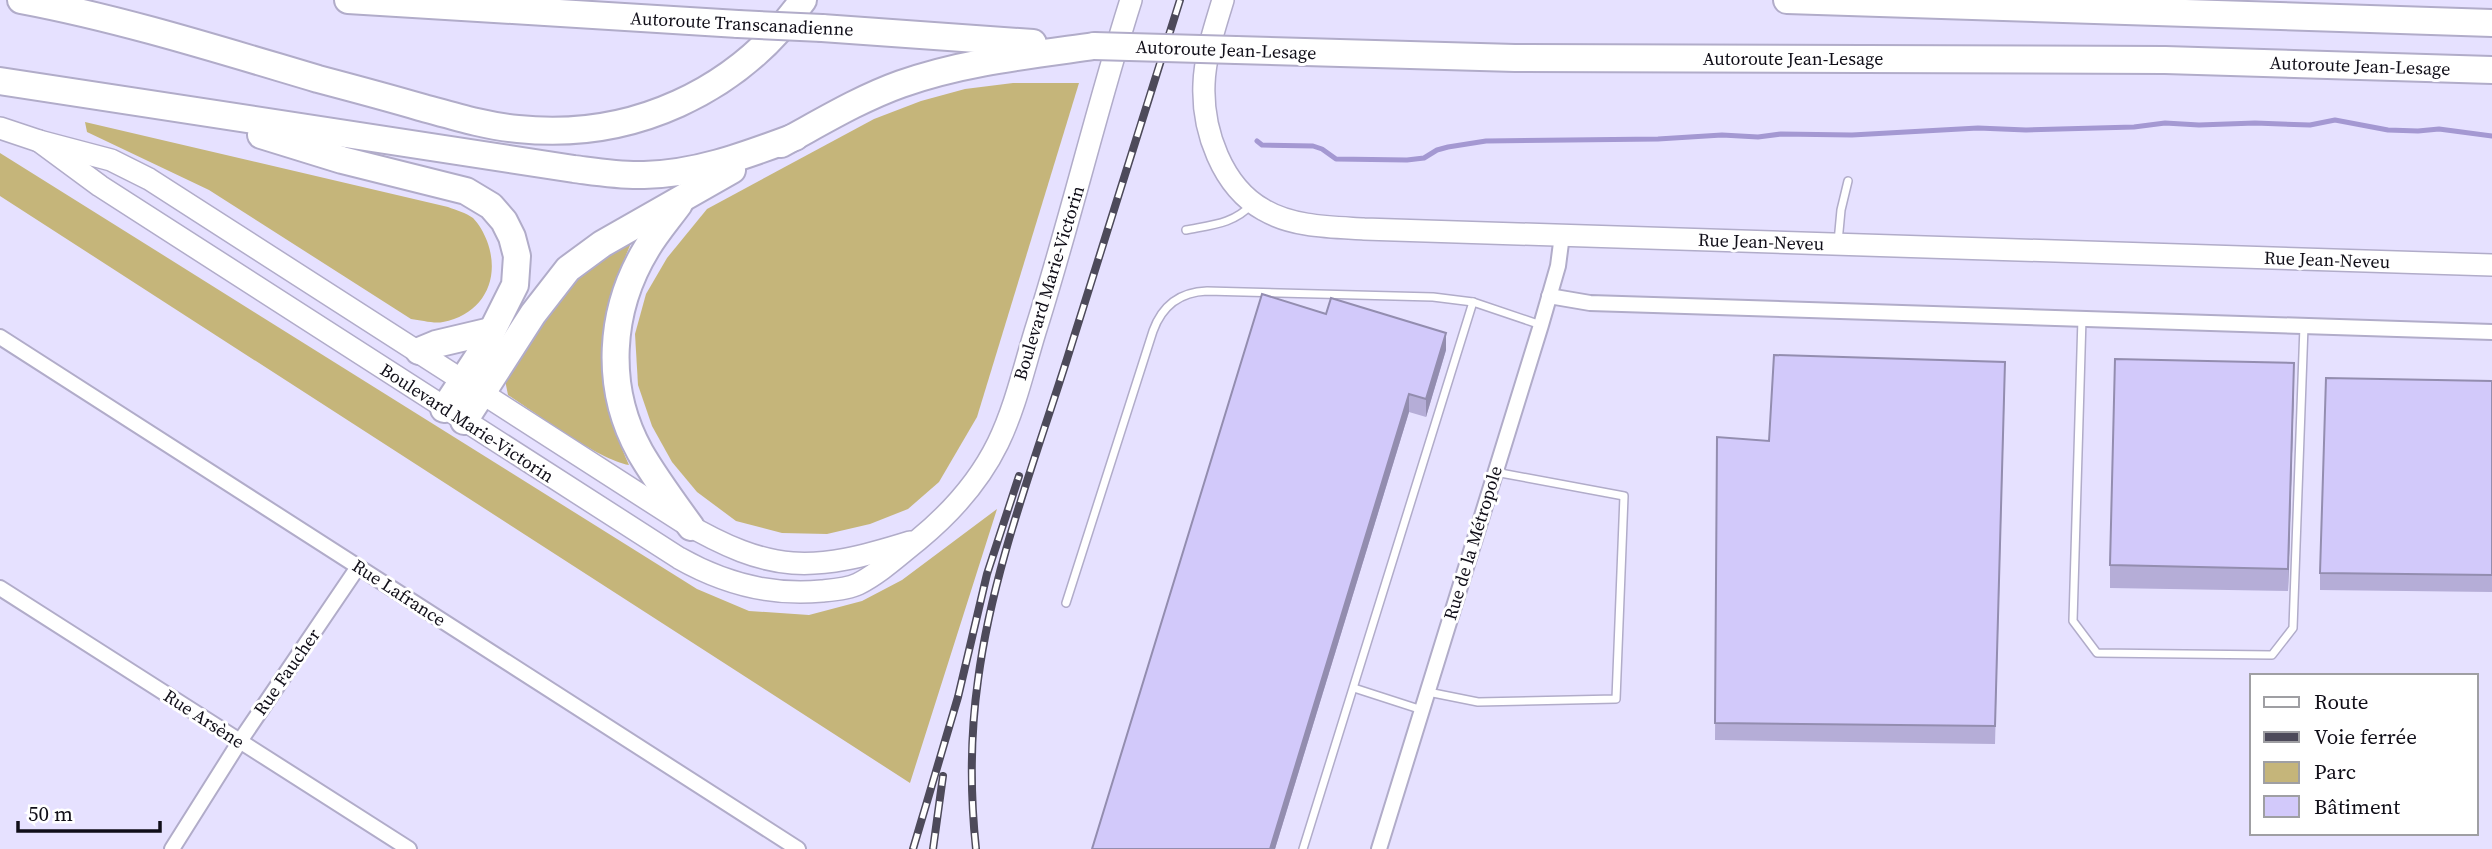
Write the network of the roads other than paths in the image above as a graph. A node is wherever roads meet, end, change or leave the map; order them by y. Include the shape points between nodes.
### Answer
1 (21, 0) edge
2 (348, 0) edge
3 (803, 0) edge
4 (1131, 0) edge
5 (1223, 0) edge
6 (1787, 0) edge
7 (2492, 23) edge
8 (1094, 46) junction
9 (2487, 71) edge
10 (0, 80) edge
11 (179, 109) junction
12 (0, 128) edge
13 (795, 137) junction
14 (39, 141) junction
15 (1848, 181) dead end
16 (686, 194) junction
17 (1253, 203) junction
18 (1186, 230) dead end
19 (1562, 235) junction
20 (1838, 244) junction
21 (2492, 265) edge
22 (1549, 296) junction
23 (1473, 302) junction
24 (2082, 318) junction
25 (1541, 325) junction
26 (2304, 326) junction
27 (491, 331) junction
28 (2492, 332) edge
29 (0, 337) edge
30 (419, 352) junction
31 (473, 387) junction
32 (454, 415) junction
33 (1495, 472) junction
34 (691, 527) junction
35 (918, 539) junction
36 (358, 567) junction
37 (0, 588) edge
38 (1066, 603) dead end
39 (1354, 688) junction
40 (1427, 692) junction
41 (1422, 710) junction
42 (240, 741) junction
43 (172, 849) edge
44 (409, 849) edge
45 (798, 849) edge
46 (1303, 849) edge
47 (1379, 849) edge

1 - 3 highway via 179,37 474,121 556,132 632,122 681,104 749,58
2 - 8 highway, Autoroute Transcanadienne, bridge
4 - 35 street, Boulevard Marie-Victorin via 1004,429 971,488
5 - 17 street, Rue Jean-Neveu via 1206,64 1206,111 1221,162
6 - 7 highway
8 - 9 highway, Autoroute Jean-Lesage, bridge via 1550,58 2165,60
8 - 13 highway via 1006,58 919,78
10 - 11 highway
11 - 13 highway via 623,175 681,172 733,160
11 - 27 highway via 342,160 456,188 484,201 509,229 517,256 515,285
12 - 14 street, Boulevard Marie-Victorin
13 - 16 highway
14 - 30 street, Boulevard Marie-Victorin via 111,160 149,179
14 - 32 street, Boulevard Marie-Victorin via 100,186
15 - 20 lane via 1840,209
16 - 31 highway via 568,269
16 - 34 highway via 648,247 629,284 618,320 615,358 632,437
17 - 18 lane via 1229,222
17 - 19 street, Rue Jean-Neveu via 1287,220 1332,227
19 - 20 street, Rue Jean-Neveu
19 - 22 street, Rue de la Métropole
20 - 21 street, Rue Jean-Neveu
22 - 24 street via 1590,303
22 - 25 street, Rue de la Métropole
23 - 25 lane
23 - 38 lane via 1207,291 1171,303 1153,331
23 - 39 lane
24 - 26 street
24 - 26 lane via 2073,621 2097,653 2272,655 2293,628
25 - 33 street, Rue de la Métropole
26 - 28 street
27 - 30 highway
27 - 31 highway
29 - 36 street, Rue Lafrance
30 - 31 street, Boulevard Marie-Victorin
31 - 32 highway
31 - 34 street, Boulevard Marie-Victorin
32 - 35 street, Boulevard Marie-Victorin via 679,558 742,585 791,593 856,585
33 - 40 street, Rue de la Métropole
33 - 40 lane via 1624,496 1616,699 1478,702
34 - 35 street, Boulevard Marie-Victorin via 750,555 797,564 837,562
36 - 42 street, Rue Faucher
36 - 45 street, Rue Lafrance
37 - 42 street, Rue Arsène
39 - 41 lane
39 - 46 lane
40 - 41 street, Rue de la Métropole
41 - 47 street, Rue de la Métropole
42 - 43 street, Rue Faucher
42 - 44 street, Rue Arsène

